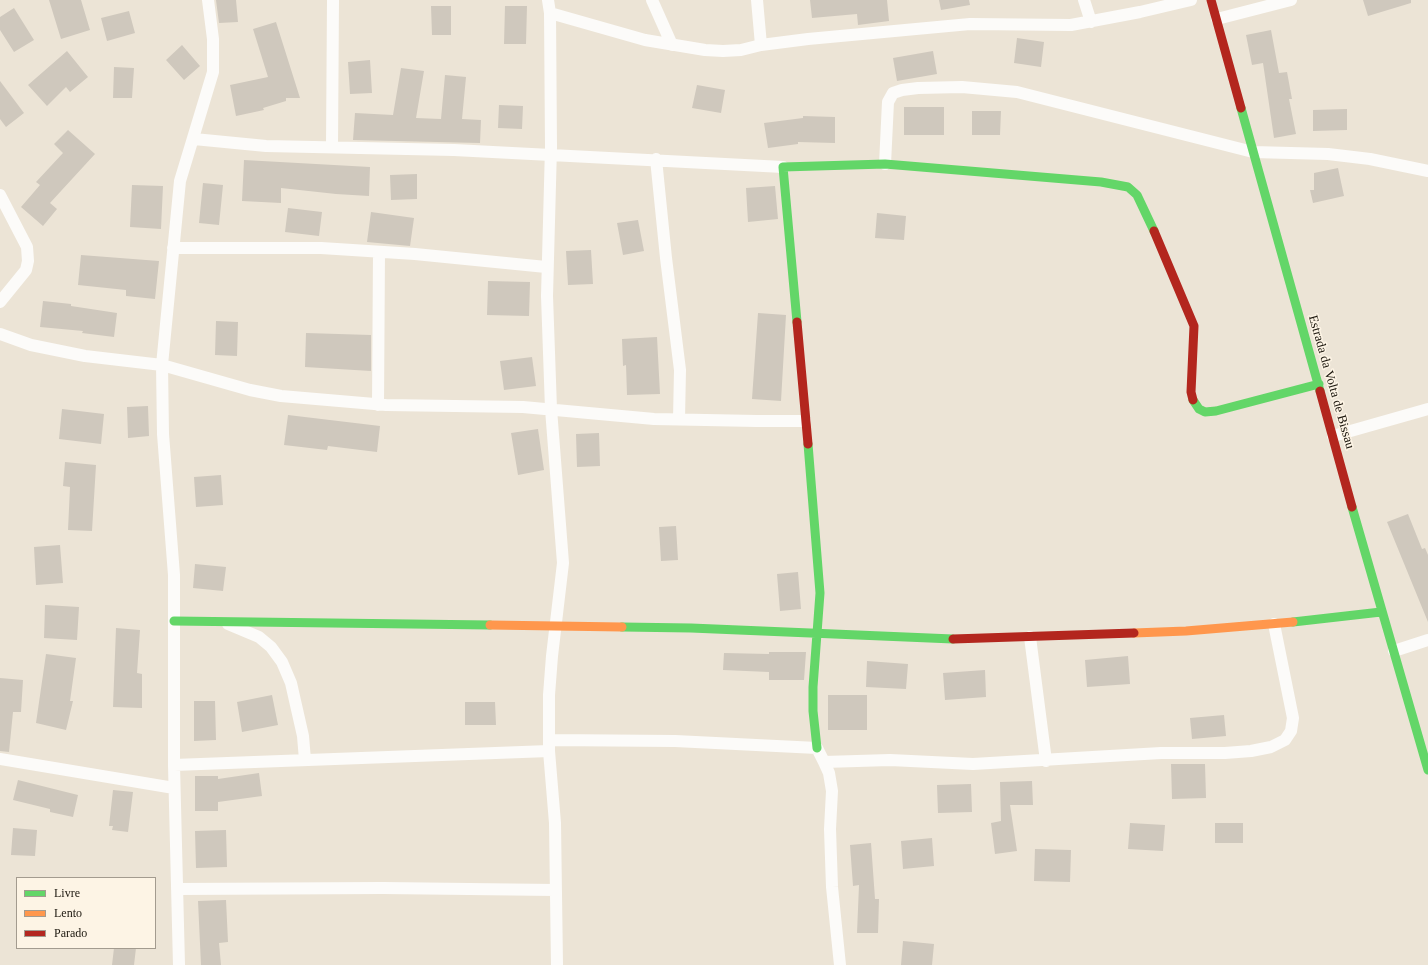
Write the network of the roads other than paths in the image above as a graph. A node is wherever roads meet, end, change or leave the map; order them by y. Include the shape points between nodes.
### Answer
1 (208, 0) edge
2 (333, 0) edge
3 (548, 0) edge
4 (652, 0) edge
5 (757, 0) edge
6 (1084, 0) edge
7 (1192, 0) edge
8 (1211, 0) edge
9 (1291, 0) edge
10 (550, 13) junction
11 (1217, 19) junction
12 (1091, 22) junction
13 (672, 45) junction
14 (761, 45) junction
15 (194, 139) junction
16 (332, 146) junction
17 (1253, 152) junction
18 (550, 156) junction
19 (656, 159) junction
20 (885, 164) junction
21 (783, 167) junction
22 (1428, 170) edge
23 (0, 195) edge
24 (173, 248) junction
25 (379, 252) junction
26 (546, 267) junction
27 (0, 302) edge
28 (0, 334) edge
29 (162, 365) junction
30 (1318, 384) junction
31 (378, 405) junction
32 (1428, 408) edge
33 (552, 409) junction
34 (679, 419) junction
35 (805, 421) junction
36 (1333, 436) junction
37 (1381, 612) junction
38 (174, 622) junction
39 (225, 623) junction
40 (1274, 624) junction
41 (555, 627) junction
42 (816, 632) junction
43 (1030, 637) junction
44 (1428, 640) edge
45 (1394, 651) junction
46 (549, 746) junction
47 (817, 748) junction
48 (0, 759) edge
49 (305, 760) junction
50 (1046, 761) junction
51 (824, 762) junction
52 (174, 765) junction
53 (1428, 770) edge
54 (174, 788) junction
55 (177, 889) junction
56 (555, 890) junction
57 (179, 965) edge
58 (557, 965) edge
59 (840, 965) edge

1 - 15 street via 213,39 213,72
2 - 16 street
3 - 10 street
4 - 13 street
5 - 14 street
6 - 12 street
7 - 12 street
8 - 11 street, Estrada da Volta de Bissau
9 - 11 street
10 - 13 street via 603,29
10 - 18 street
11 - 17 street, Estrada da Volta de Bissau
12 - 14 street via 1058,25 970,24
13 - 14 street via 705,50 741,50
15 - 16 street via 266,146
15 - 24 street via 180,181
16 - 18 street
17 - 20 street via 1017,92 962,87 925,88 902,90 893,94 888,102
17 - 22 street via 1328,154
17 - 30 street, Estrada da Volta de Bissau
18 - 19 street
18 - 26 street
19 - 21 street
19 - 34 street via 680,370
20 - 21 street
20 - 30 street via 1128,187 1137,195 1194,326 1191,392 1193,402 1199,409 1205,412 1216,411
21 - 35 street
23 - 27 street via 27,247 28,261 26,270
24 - 25 street via 302,247
24 - 29 street
25 - 26 street
25 - 31 street
26 - 33 street
28 - 29 street via 31,345 85,356
29 - 31 street via 250,390 281,396
29 - 38 street via 163,434 174,575
30 - 36 street, Estrada da Volta de Bissau
31 - 33 street via 491,405
32 - 36 street
33 - 34 street
33 - 41 street via 563,563
34 - 35 street
35 - 42 street via 819,569 820,593
36 - 37 street, Estrada da Volta de Bissau
37 - 40 street
37 - 45 street, Estrada da Volta de Bissau
38 - 39 street
38 - 52 street
39 - 41 street
39 - 49 street via 259,637 271,647 282,662 291,683 303,736
40 - 43 street via 1186,631
40 - 50 street via 1293,718 1291,731 1285,740 1271,747 1232,753 1160,753
41 - 42 street
41 - 46 street via 549,695
42 - 43 street via 949,639
42 - 47 street via 813,711
43 - 50 street
44 - 45 street
45 - 53 street, Estrada da Volta de Bissau
46 - 47 street via 674,741
46 - 49 street
46 - 56 street via 555,823
47 - 51 street
48 - 54 street
49 - 52 street
50 - 51 street via 973,764 890,760
51 - 59 street via 832,791 832,887
52 - 54 street
54 - 55 street
55 - 56 street
55 - 57 street
56 - 58 street

